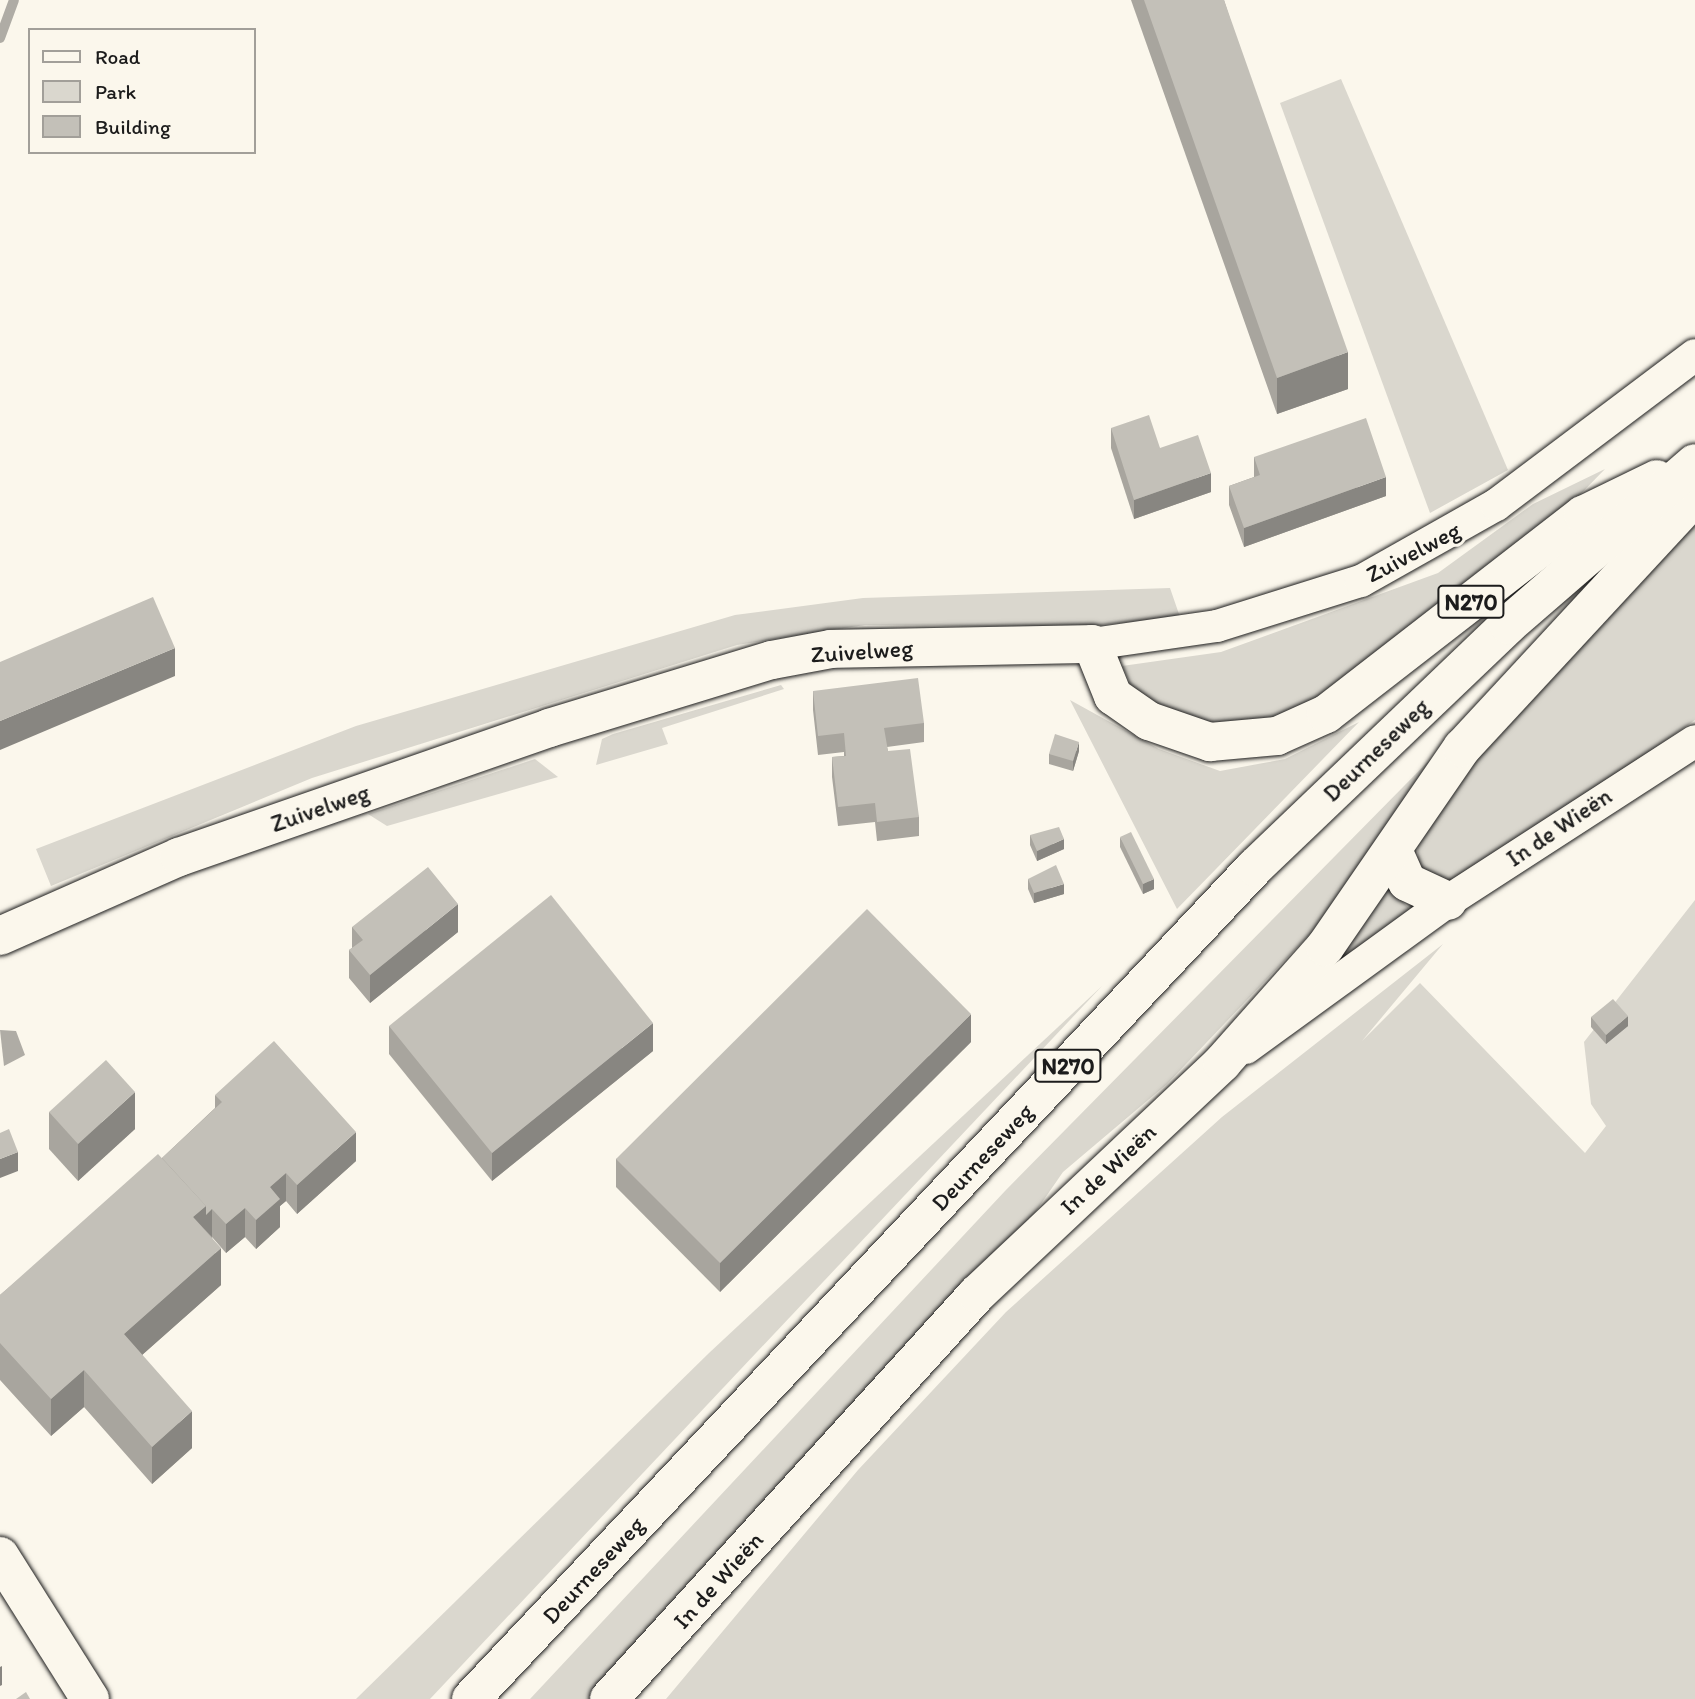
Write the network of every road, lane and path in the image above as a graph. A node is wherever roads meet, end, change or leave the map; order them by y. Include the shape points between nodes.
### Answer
1 (1695, 355) edge
2 (1695, 462) edge
3 (1695, 496) edge
4 (1092, 644) junction
5 (1695, 741) edge
6 (1393, 850) junction
7 (1448, 901) junction
8 (0, 936) edge
9 (1222, 1063) junction
10 (0, 1556) edge
11 (90, 1699) edge
12 (471, 1699) edge
13 (609, 1699) edge

1 - 4 street, Zuivelweg via 1496,505 1361,581 1217,626
2 - 4 main road, N270 via 1583,515 1325,714 1278,736 1210,742 1149,721 1112,696
2 - 12 main road, Deurneseweg / N270 via 1508,625 1255,867
3 - 6 main road via 1462,748
4 - 8 main road, Zuivelweg via 831,649 772,660 549,728 179,857
5 - 7 street, In de Wieën
6 - 7 main road via 1407,882
6 - 9 main road via 1289,992
7 - 9 street, In de Wieën via 1295,1017
9 - 13 main road, In de Wieën via 977,1294
10 - 11 main road

